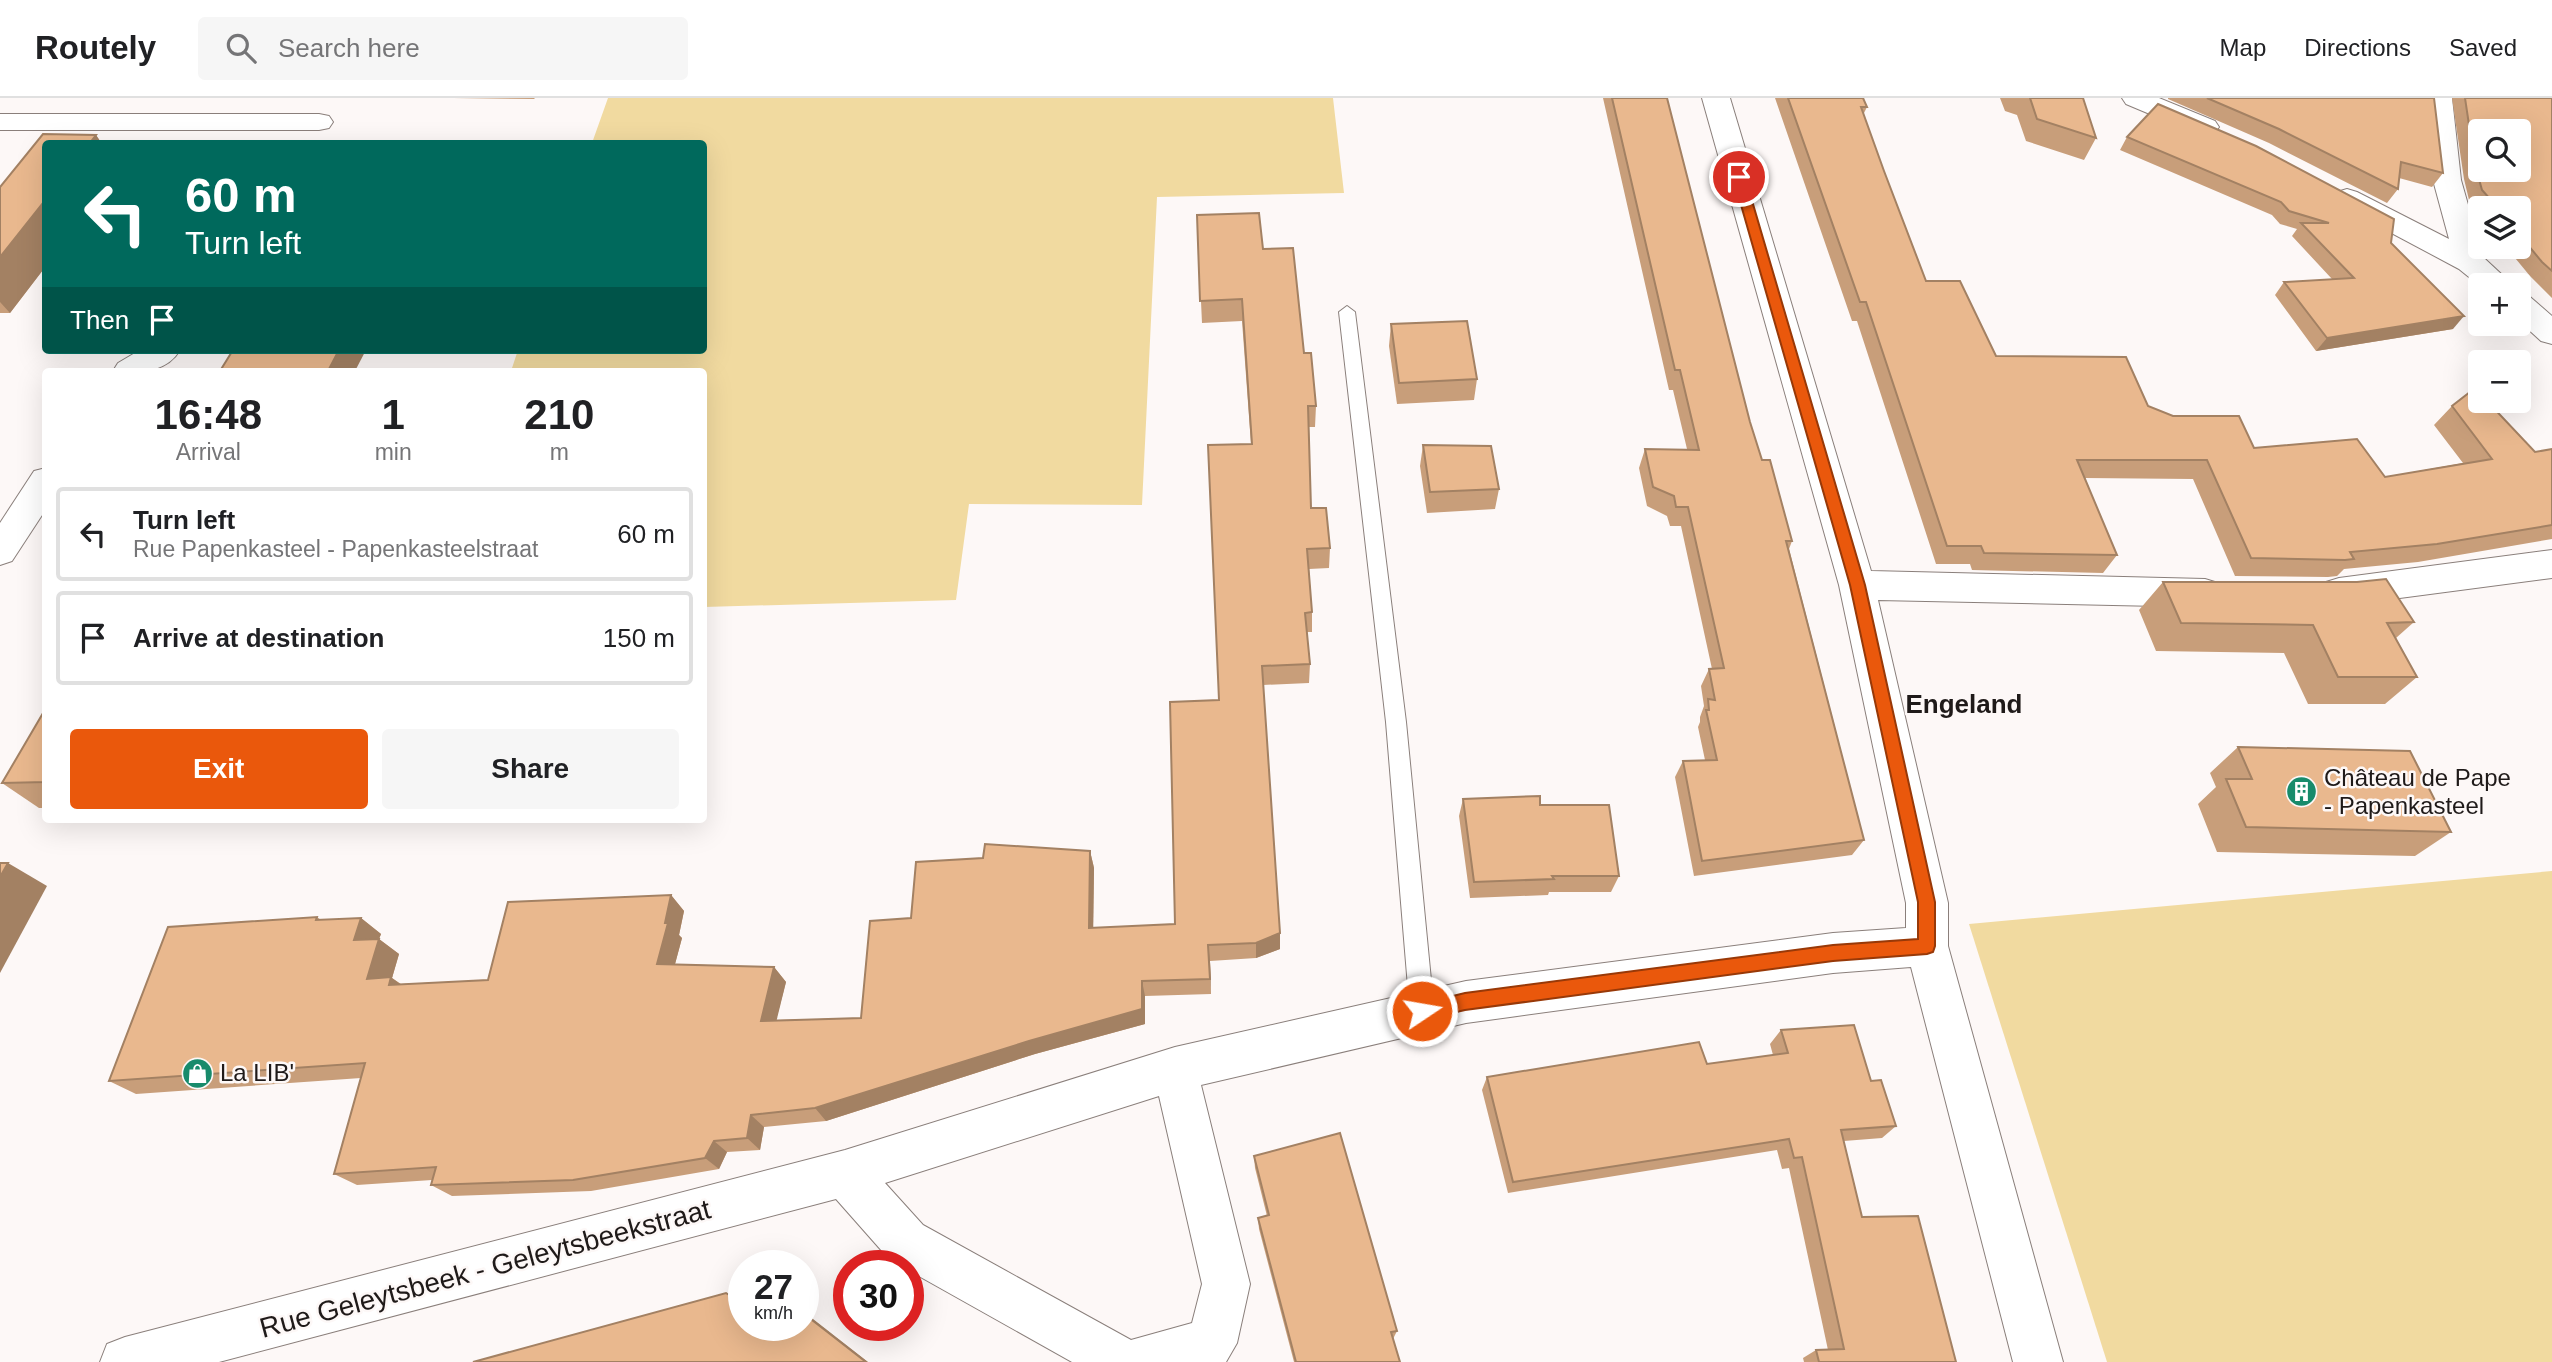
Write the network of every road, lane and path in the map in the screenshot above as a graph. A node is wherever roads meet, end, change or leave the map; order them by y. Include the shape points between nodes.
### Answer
1 (276, 98) edge
2 (335, 98) edge
3 (1716, 98) edge
4 (2136, 98) edge
5 (2438, 98) edge
6 (0, 122) edge
7 (253, 133) edge
8 (312, 133) edge
9 (2224, 136) edge
10 (2329, 188) edge
11 (2470, 262) junction
12 (2483, 273) edge
13 (1347, 312) dead end
14 (2531, 314) edge
15 (2552, 333) edge
16 (157, 354) edge
17 (134, 368) edge
18 (42, 486) edge
19 (0, 551) edge
20 (2552, 564) edge
21 (1857, 585) junction
22 (2233, 593) edge
23 (2301, 593) edge
24 (1927, 946) junction
25 (1422, 1011) junction
26 (1175, 1069) junction
27 (845, 1173) junction
28 (125, 1362) edge
29 (1121, 1362) edge
30 (1138, 1362) edge
31 (2038, 1362) edge

1 - 7 street
2 - 8 street
3 - 21 street
4 - 9 street
5 - 11 street via 2447,180
6 - 7 street
7 - 8 street
10 - 11 street
11 - 12 street
13 - 25 lane via 1396,722
14 - 15 street
16 - 17 street
18 - 19 street
20 - 23 street via 2328,594
21 - 22 street
21 - 24 street via 1927,902
24 - 25 street, Rue Geleytsbeek - Geleytsbeekstraat via 1833,953
24 - 31 street
25 - 26 street, Rue Geleytsbeek - Geleytsbeekstraat
26 - 27 street, Rue Geleytsbeek - Geleytsbeekstraat
26 - 30 street via 1226,1284 1212,1343
27 - 28 street, Rue Geleytsbeek - Geleytsbeekstraat
27 - 29 street via 906,1242

